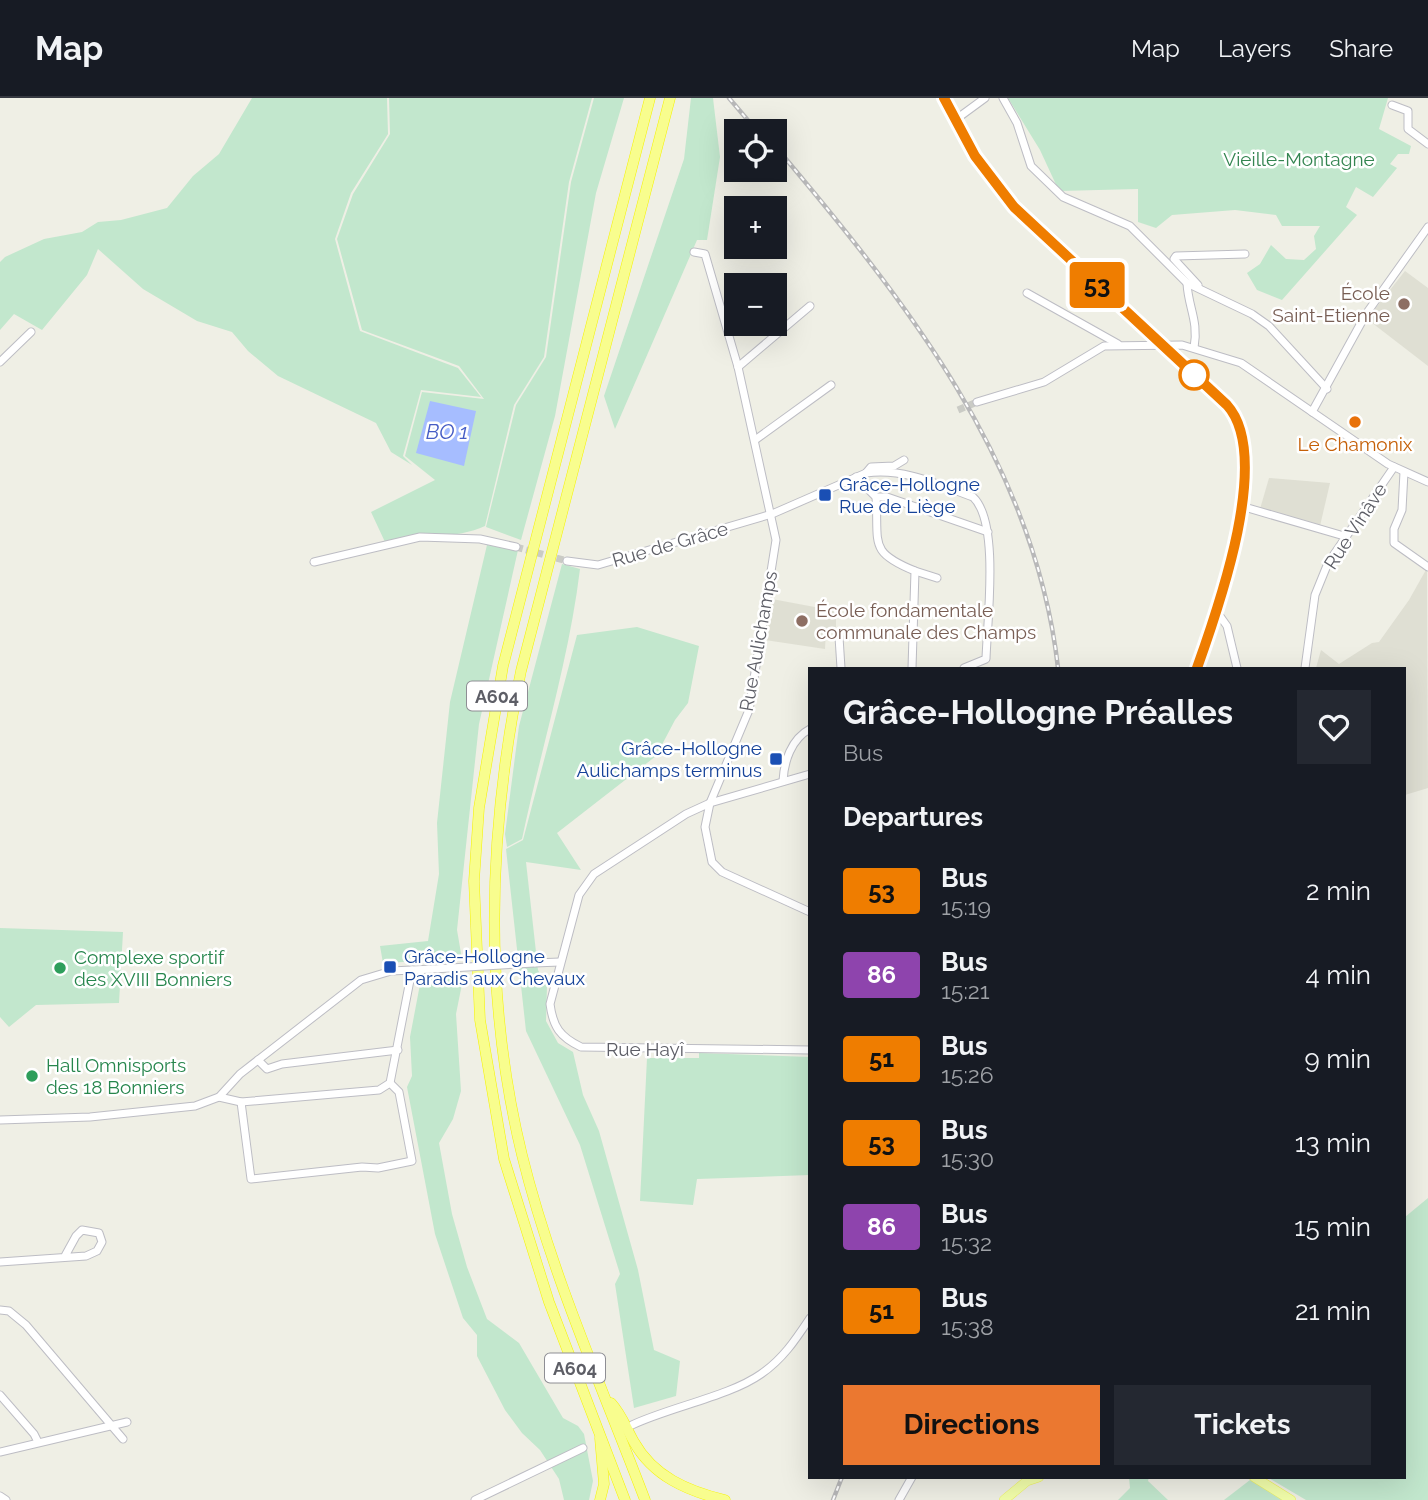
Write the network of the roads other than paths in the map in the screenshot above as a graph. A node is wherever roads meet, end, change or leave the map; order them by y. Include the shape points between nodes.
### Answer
1 (650, 98) edge
2 (670, 98) edge
3 (944, 98) edge
4 (985, 98) edge
5 (1003, 98) edge
6 (1392, 105) dead end
7 (955, 120) junction
8 (1428, 144) edge
9 (1428, 227) edge
10 (694, 252) dead end
11 (1245, 254) dead end
12 (1187, 283) junction
13 (1199, 287) junction
14 (1027, 293) dead end
15 (810, 306) dead end
16 (31, 332) dead end
17 (1121, 345) junction
18 (1163, 345) junction
19 (1194, 348) junction
20 (0, 362) edge
21 (738, 367) junction
22 (831, 385) dead end
23 (1326, 389) junction
24 (977, 402) tunnel mouth
25 (1312, 412) junction
26 (755, 440) junction
27 (904, 460) dead end
28 (1394, 467) junction
29 (1404, 472) junction
30 (866, 473) junction
31 (856, 477) junction
32 (1428, 482) edge
33 (876, 497) junction
34 (1241, 506) junction
35 (772, 514) junction
36 (988, 532) junction
37 (1344, 536) junction
38 (516, 547) tunnel mouth
39 (567, 561) tunnel mouth
40 (314, 562) dead end
41 (1428, 567) edge
42 (915, 571) junction
43 (937, 578) dead end
44 (1217, 612) junction
45 (839, 638) dead end
46 (841, 667) edge
47 (912, 667) edge
48 (966, 667) edge
49 (1198, 667) edge
50 (1237, 667) edge
51 (1305, 667) edge
52 (808, 731) edge
53 (808, 775) edge
54 (783, 782) junction
55 (710, 803) junction
56 (808, 911) edge
57 (560, 961) junction
58 (412, 970) junction
59 (398, 1050) junction
60 (808, 1050) edge
61 (258, 1060) junction
62 (390, 1083) junction
63 (219, 1097) junction
64 (241, 1102) junction
65 (0, 1120) edge
66 (65, 1256) junction
67 (0, 1262) edge
68 (0, 1310) edge
69 (808, 1321) edge
70 (0, 1395) edge
71 (606, 1397) junction
72 (127, 1422) dead end
73 (632, 1425) dead end
74 (110, 1426) junction
75 (600, 1434) junction
76 (123, 1439) dead end
77 (38, 1442) junction
78 (583, 1448) dead end
79 (0, 1452) edge
80 (911, 1479) edge
81 (1028, 1479) edge
82 (1257, 1479) edge
83 (0, 1496) edge
84 (6, 1500) edge
85 (475, 1500) edge
86 (600, 1500) edge
87 (625, 1500) edge
88 (645, 1500) edge
89 (725, 1500) edge
90 (900, 1500) edge
91 (1004, 1500) edge
92 (1291, 1500) edge

1 - 75 highway, A604 via 503,666 481,796 474,881 480,1020 504,1159 549,1302
2 - 71 highway, A604 via 521,671 507,740 494,881 499,1019 522,1155
3 - 7 street
4 - 7 street
5 - 12 street via 1031,166 1063,197 1130,226
6 - 8 street via 1408,111 1408,129
7 - 18 street via 975,156 1014,207
9 - 23 street via 1366,314
10 - 21 street, Rue Aulichamps via 705,254
11 - 13 street via 1177,256 1174,259
12 - 13 street
12 - 19 street via 1197,326
13 - 23 street via 1269,326
14 - 17 street
15 - 21 street
16 - 20 street
17 - 18 street
17 - 24 street via 1104,346 1044,382
18 - 19 street
18 - 34 street via 1227,405 1241,426 1245,492
19 - 25 street via 1241,363
21 - 26 street, Rue Aulichamps
22 - 26 street
23 - 25 street
25 - 28 street
26 - 35 street, Rue Aulichamps
27 - 30 street, Rue de Grâce via 894,466 871,467
28 - 29 street
28 - 37 street, Rue Vinâve
29 - 32 street
29 - 41 street via 1394,543
30 - 31 street, Rue de Grâce
30 - 36 street via 892,471 973,497 980,503
31 - 33 street
31 - 35 street, Rue de Grâce
33 - 36 street
33 - 42 street via 879,550 887,560
34 - 37 street
34 - 44 street
35 - 39 street, Rue de Grâce via 598,565
35 - 55 street, Rue Aulichamps via 776,540 748,710
36 - 48 street via 986,659
37 - 51 street, Rue Vinâve via 1315,594
38 - 40 street via 480,538 420,537
42 - 43 street
42 - 47 street
44 - 49 street
44 - 50 street via 1227,626
45 - 46 street
52 - 54 street via 789,752
53 - 54 street
54 - 55 street
55 - 56 street, Rue Aulichamps via 705,827 712,862 736,880
55 - 57 street via 685,814 594,874 579,895
57 - 58 street, bridge
57 - 60 street, Rue Hayî via 550,1004 552,1022 565,1039 581,1047
58 - 59 street
58 - 61 street via 361,980
59 - 61 street via 267,1069
59 - 62 street
61 - 63 street
62 - 64 street via 379,1090
62 - 64 street via 399,1092 412,1161 378,1168 251,1179
63 - 64 street
63 - 65 street via 195,1105 90,1117
66 - 66 street via 82,1230 99,1233 102,1242 97,1251
66 - 67 street
68 - 74 street via 9,1311 26,1325
69 - 73 street via 787,1351 760,1376
70 - 77 street
71 - 88 highway, A604
71 - 89 highway via 620,1413 641,1454 659,1472 690,1489
72 - 74 street
74 - 76 street
74 - 77 street
75 - 86 highway via 604,1484
75 - 87 highway, A604
77 - 79 street
78 - 85 street
80 - 90 street
81 - 91 main road
82 - 92 main road
83 - 84 street

